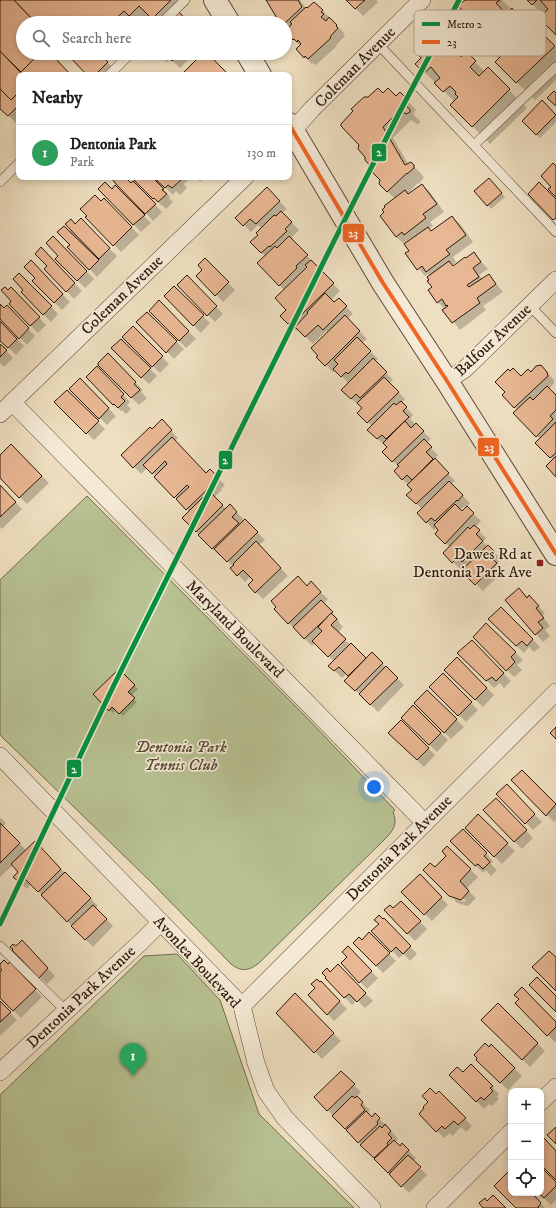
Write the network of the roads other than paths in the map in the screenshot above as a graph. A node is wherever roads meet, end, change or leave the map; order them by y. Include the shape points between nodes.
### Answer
1 (185, 0) edge
2 (215, 0) edge
3 (422, 0) edge
4 (169, 16) edge
5 (225, 16) edge
6 (378, 44) junction
7 (124, 60) edge
8 (250, 60) edge
9 (556, 67) edge
10 (112, 72) edge
11 (258, 72) edge
12 (292, 128) edge
13 (292, 133) edge
14 (474, 145) junction
15 (16, 166) edge
16 (242, 180) edge
17 (0, 182) edge
18 (556, 232) edge
19 (556, 280) edge
20 (530, 306) junction
21 (556, 333) edge
22 (447, 381) junction
23 (12, 402) junction
24 (0, 414) edge
25 (556, 554) edge
26 (556, 692) edge
27 (0, 756) edge
28 (424, 822) junction
29 (161, 922) junction
30 (0, 946) edge
31 (242, 1006) junction
32 (66, 1011) junction
33 (0, 1072) edge
34 (556, 1087) edge
35 (544, 1099) edge
36 (508, 1135) edge
37 (372, 1208) edge
38 (435, 1208) edge

1 - 4 lane
2 - 5 street
3 - 6 street, Coleman Avenue
6 - 12 street, Coleman Avenue
6 - 14 lane
7 - 10 lane
8 - 11 street
9 - 14 lane
13 - 22 street via 383,283
14 - 18 lane
15 - 17 lane
16 - 23 street, Coleman Avenue
19 - 20 street, Balfour Avenue
20 - 21 lane
20 - 22 street, Balfour Avenue via 465,369
22 - 25 street
23 - 24 street, Coleman Avenue
23 - 28 street, Maryland Boulevard
26 - 28 street, Dentonia Park Avenue
27 - 29 street, Avonlea Boulevard
28 - 31 street, Dentonia Park Avenue
29 - 31 street, Avonlea Boulevard
29 - 32 street, Dentonia Park Avenue
30 - 32 lane
31 - 37 street, Avonlea Boulevard via 256,1063 266,1091 284,1118
32 - 33 street, Dentonia Park Avenue
34 - 35 street
36 - 38 street

